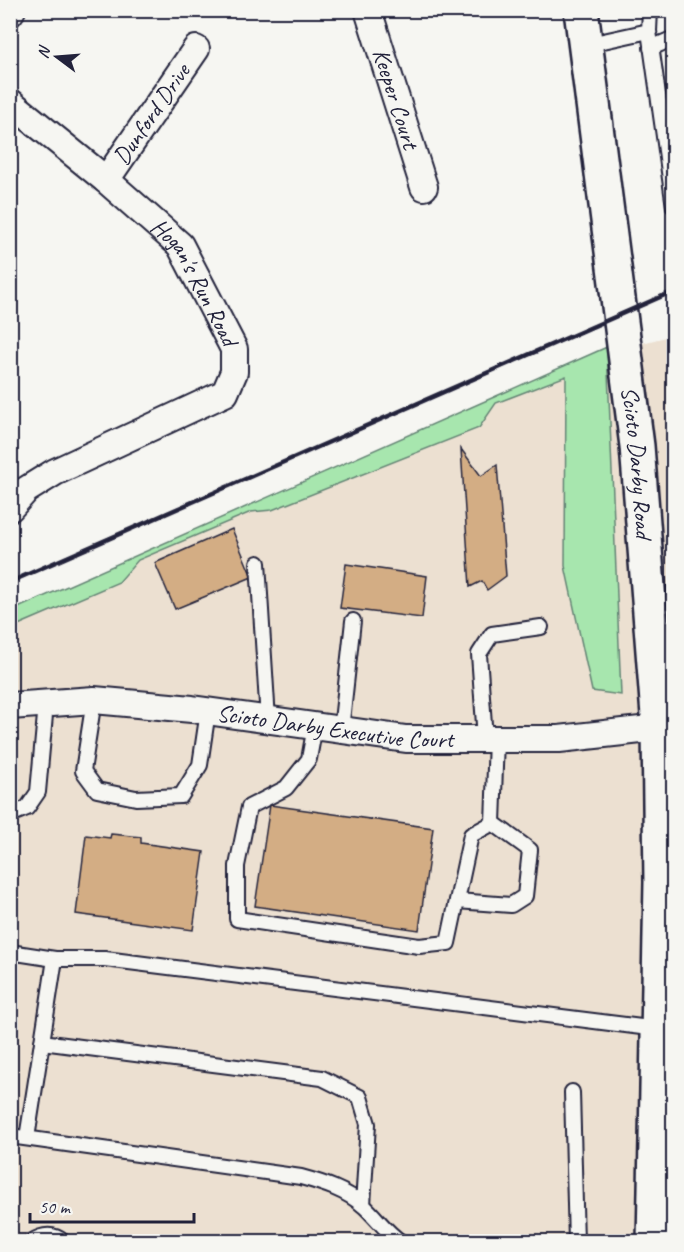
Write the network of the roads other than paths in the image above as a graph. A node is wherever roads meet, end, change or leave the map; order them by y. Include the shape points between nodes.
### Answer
1 (368, 10) edge
2 (581, 10) edge
3 (650, 10) edge
4 (649, 31) junction
5 (674, 38) edge
6 (585, 45) junction
7 (651, 48) junction
8 (196, 49) dead end
9 (10, 102) edge
10 (106, 180) junction
11 (424, 188) dead end
12 (674, 207) edge
13 (10, 508) edge
14 (258, 562) dead end
15 (353, 621) dead end
16 (541, 627) dead end
17 (94, 700) junction
18 (46, 704) junction
19 (10, 706) edge
20 (208, 711) junction
21 (268, 720) junction
22 (315, 726) junction
23 (659, 728) junction
24 (341, 730) junction
25 (490, 739) junction
26 (10, 815) edge
27 (493, 823) junction
28 (667, 882) edge
29 (458, 901) junction
30 (10, 952) edge
31 (55, 959) junction
32 (657, 1029) junction
33 (42, 1042) junction
34 (572, 1092) dead end
35 (10, 1136) edge
36 (27, 1138) junction
37 (363, 1205) junction
38 (31, 1242) edge
39 (64, 1242) edge
40 (401, 1242) edge
41 (576, 1242) edge
42 (654, 1242) edge

1 - 11 street, Keeper Court
2 - 6 main road, Scioto Darby Road
3 - 4 lane
4 - 6 lane
4 - 7 lane
5 - 7 lane
6 - 23 main road, Scioto Darby Road via 638,446
7 - 12 lane
8 - 10 street, Dunford Drive
9 - 10 street, Hogan's Run Road
10 - 13 street, Hogan's Run Road via 180,245 234,349 234,372 225,393 55,472 26,490
14 - 21 lane
15 - 24 lane
16 - 25 lane via 492,634 478,654
17 - 18 street, Scioto Darby Executive Court
17 - 20 street, Scioto Darby Executive Court
17 - 20 lane via 83,771 97,790 136,798 181,796 200,765
18 - 19 street, Scioto Darby Executive Court
18 - 26 lane via 38,792 27,808
20 - 21 street, Scioto Darby Executive Court
21 - 22 street, Scioto Darby Executive Court
22 - 24 street, Scioto Darby Executive Court
22 - 29 lane via 309,759 292,781 249,807 237,866 237,919 419,946 448,943
23 - 25 street, Scioto Darby Executive Court via 559,739
23 - 28 main road, Scioto Darby Road
24 - 25 street, Scioto Darby Executive Court via 405,739
25 - 27 lane
27 - 29 lane via 471,835
27 - 29 lane via 530,850 525,896 511,905
28 - 32 main road, Scioto Darby Road
30 - 31 lane
31 - 32 lane via 105,959
31 - 33 lane
32 - 42 main road, Scioto Darby Road
33 - 36 lane
33 - 37 lane via 322,1078 360,1097 368,1124
34 - 41 lane
35 - 36 lane
36 - 37 lane via 301,1177 332,1186
37 - 40 lane
38 - 39 lane via 39,1236 56,1236

